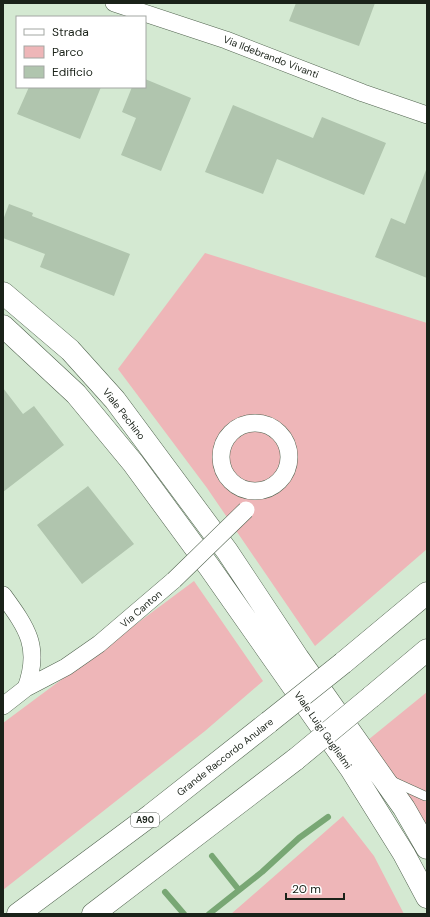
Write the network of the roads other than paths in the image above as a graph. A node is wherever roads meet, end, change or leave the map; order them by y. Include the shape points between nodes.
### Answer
1 (114, 3) edge
2 (427, 115) edge
3 (3, 293) edge
4 (3, 326) edge
5 (260, 490) dead end
6 (427, 593) edge
7 (3, 595) edge
8 (427, 650) edge
9 (26, 688) junction
10 (300, 697) junction
11 (3, 706) edge
12 (383, 778) junction
13 (425, 796) dead end
14 (427, 848) edge
15 (427, 897) edge
16 (18, 914) edge
17 (93, 914) edge

1 - 2 street, Via Ildebrando Vivanti via 226,40
3 - 12 main road, Viale Pechino via 70,350 102,385 227,551 298,658
4 - 10 main road, Viale Luigi Guglielmi via 53,371 95,414 210,568
5 - 9 street, Via Canton, bridge via 246,510 174,580 99,644 66,667
6 - 10 main road, Grande Raccordo Anulare / A90, bridge
7 - 9 street via 24,627 32,646 33,667
8 - 17 main road, bridge via 296,759
9 - 11 street, Via Canton
10 - 15 main road, Viale Luigi Guglielmi via 375,807
10 - 16 main road, Grande Raccordo Anulare / A90, bridge via 152,815
12 - 13 lane
12 - 14 main road

